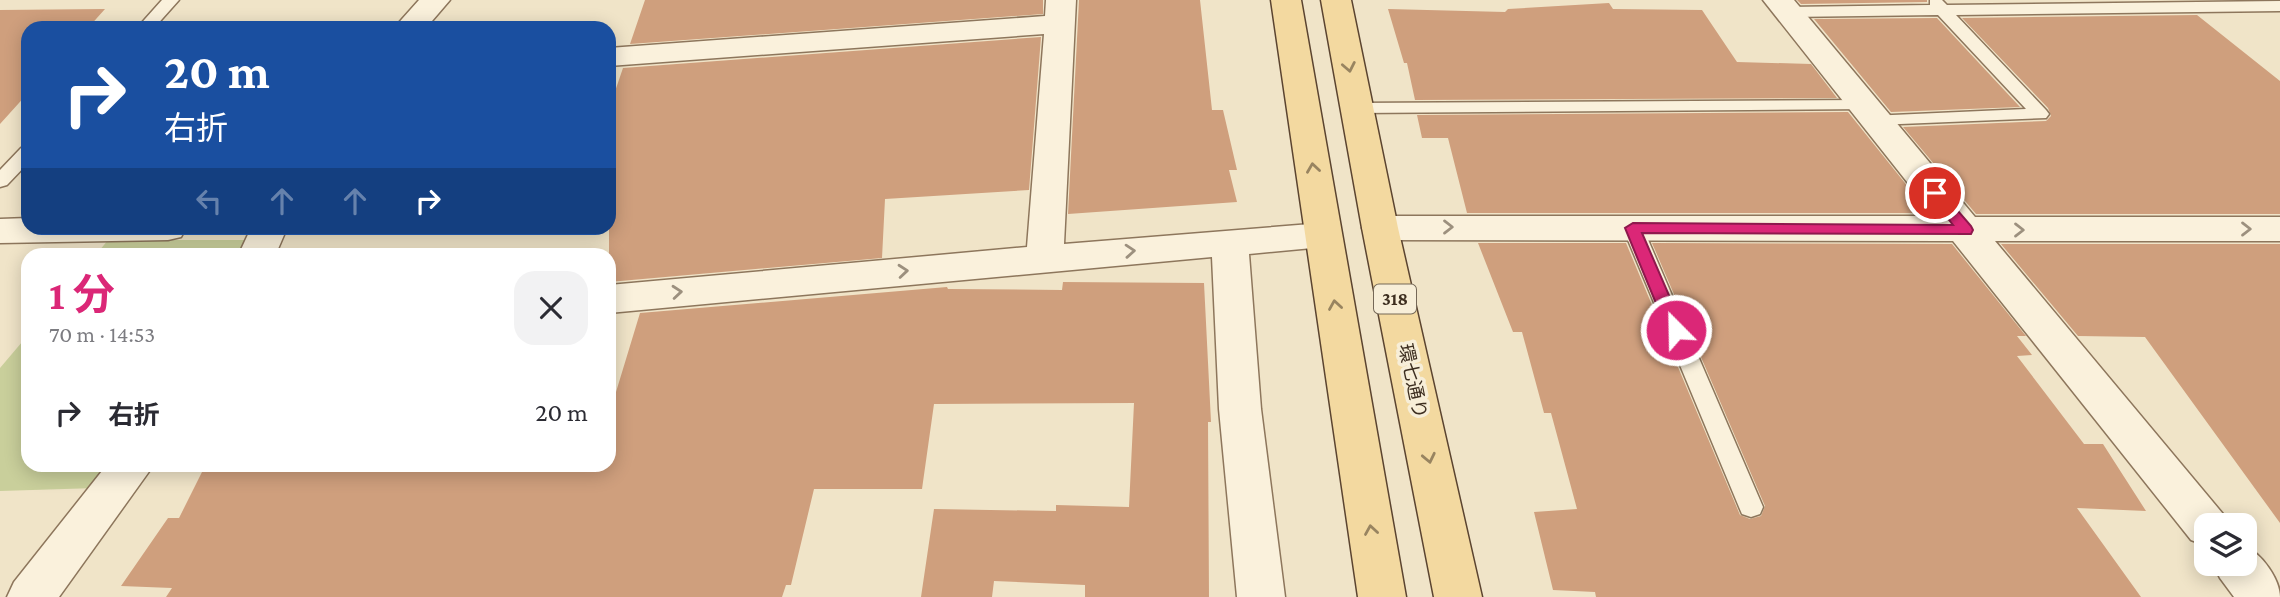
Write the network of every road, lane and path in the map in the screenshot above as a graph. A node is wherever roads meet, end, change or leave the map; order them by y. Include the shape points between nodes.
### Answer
1 (171, 0) edge
2 (435, 0) edge
3 (1286, 0) edge
4 (1336, 0) edge
5 (2207, 3) edge
6 (1937, 5) edge
7 (1783, 6) edge
8 (2280, 6) edge
9 (1060, 12) edge
10 (152, 21) edge
11 (416, 21) edge
12 (616, 56) edge
13 (1357, 108) junction
14 (1869, 112) junction
15 (21, 159) edge
16 (0, 181) edge
17 (1380, 228) junction
18 (1633, 228) junction
19 (2280, 229) edge
20 (1965, 230) junction
21 (0, 232) edge
22 (21, 232) edge
23 (1323, 235) junction
24 (1230, 244) junction
25 (1045, 258) junction
26 (616, 298) edge
27 (126, 472) edge
28 (1751, 507) dead end
29 (2196, 513) edge
30 (2246, 576) edge
31 (31, 597) edge
32 (1261, 597) edge
33 (1382, 597) edge
34 (1458, 597) edge
35 (2263, 597) edge

1 - 10 lane
2 - 11 street
23 -> 3 main road
4 -> 13 main road, 環七通り / 318
5 - 6 lane
5 - 8 lane
6 - 7 lane
6 - 14 lane via 2040,114
7 - 14 street
9 - 12 street
9 - 25 street
13 - 14 lane
13 - 17 main road, 環七通り / 318
14 - 20 street
15 - 16 lane
17 -> 18 street
17 -> 34 main road, 環七通り / 318
18 - 20 street
18 - 28 lane
20 -> 19 street
20 - 29 street
21 - 22 street
23 - 24 street
33 -> 23 main road
25 -> 24 street
24 - 32 street via 1240,409
26 -> 25 street
27 - 31 street
30 - 35 street

